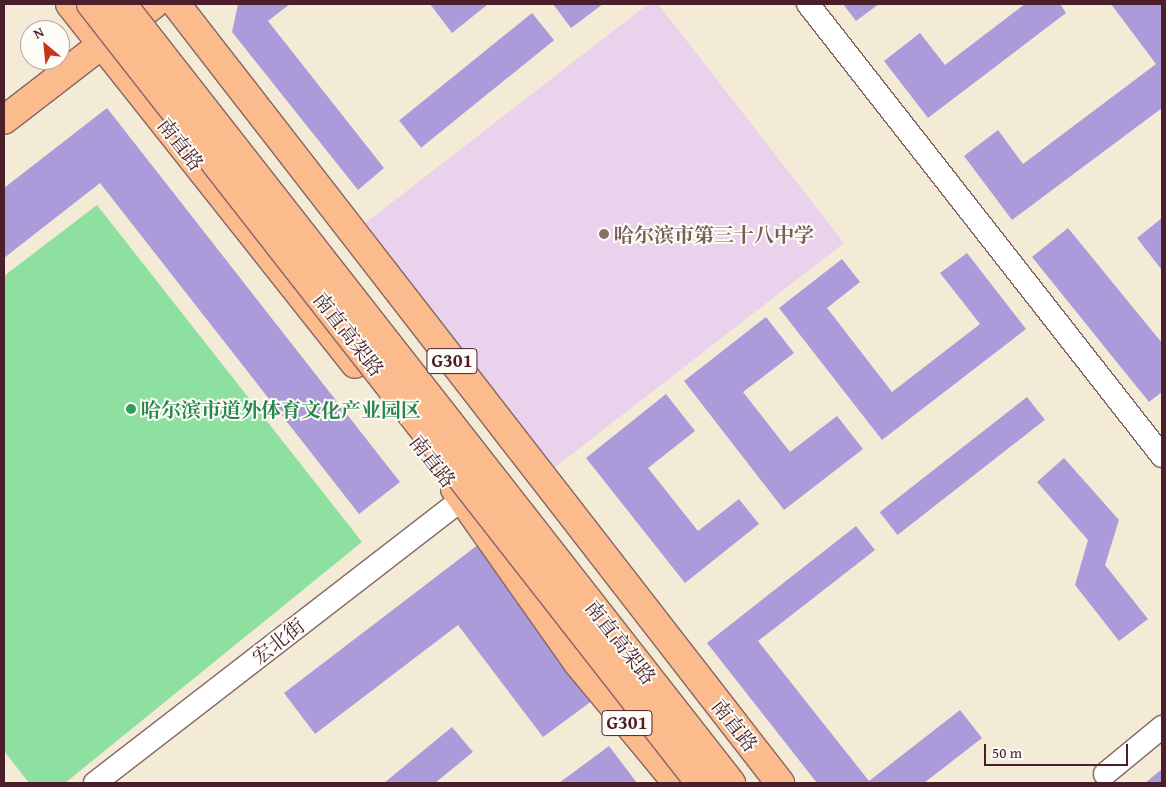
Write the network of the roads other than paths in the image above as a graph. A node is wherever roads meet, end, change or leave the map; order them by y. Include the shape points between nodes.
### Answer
1 (70, 4) edge
2 (91, 4) edge
3 (122, 4) edge
4 (154, 4) edge
5 (176, 4) edge
6 (808, 4) edge
7 (102, 45) junction
8 (4, 120) edge
9 (1162, 456) edge
10 (462, 499) junction
11 (1162, 727) edge
12 (1105, 774) dead end
13 (95, 783) edge
14 (677, 783) edge
15 (700, 783) edge
16 (731, 783) edge
17 (780, 783) edge

1 - 7 main road, 南直路 / G301
2 - 15 main road, 南直高架路, bridge
3 - 16 main road, 南直高架路, bridge
4 - 7 main road
5 - 17 main road, 南直路 / G301
6 - 9 street
7 - 8 main road
7 - 10 main road, 南直路 / G301
10 - 13 street, 宏北街
10 - 14 main road, 南直路 / G301 via 577,662
11 - 12 street

